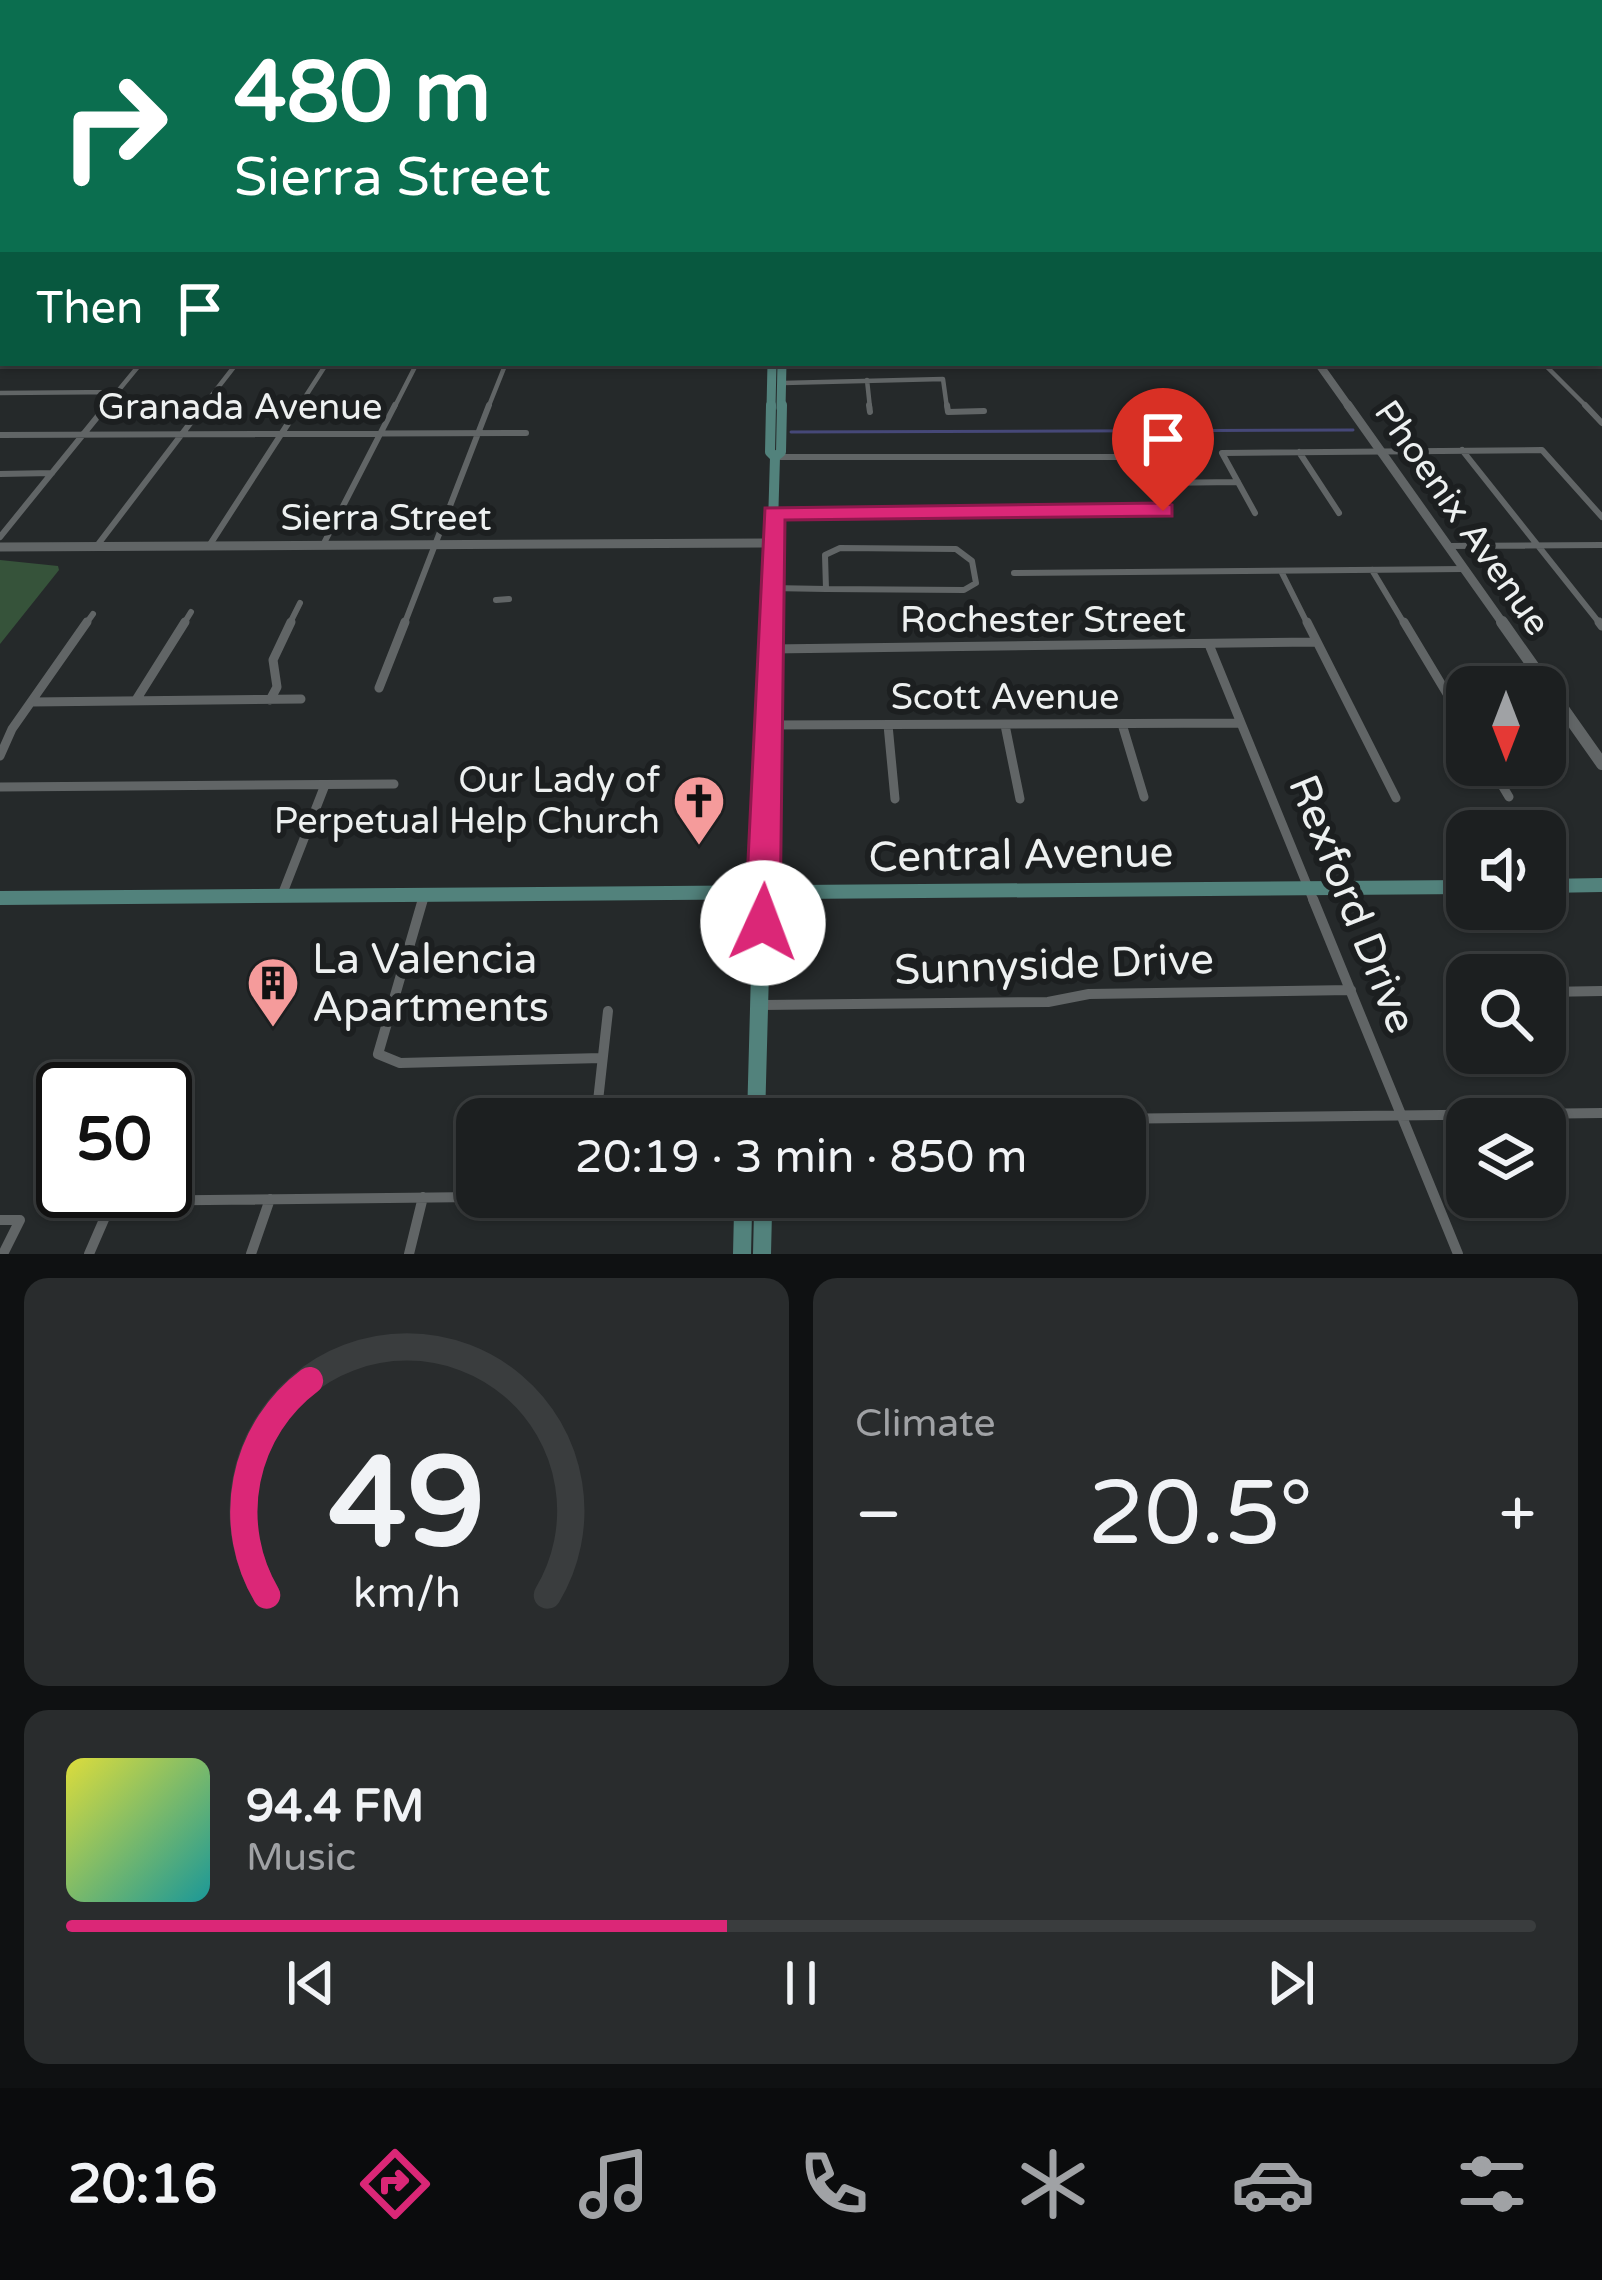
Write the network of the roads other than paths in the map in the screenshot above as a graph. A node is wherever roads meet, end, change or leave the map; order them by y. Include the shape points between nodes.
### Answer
1 (139, 366) edge
2 (235, 366) edge
3 (325, 366) edge
4 (415, 366) edge
5 (505, 366) edge
6 (772, 366) edge
7 (782, 366) edge
8 (1320, 366) edge
9 (1546, 366) edge
10 (867, 380) junction
11 (783, 383) junction
12 (0, 392) edge
13 (117, 392) junction
14 (984, 411) dead end
15 (870, 412) dead end
16 (1602, 423) edge
17 (381, 433) junction
18 (479, 433) junction
19 (526, 433) dead end
20 (86, 434) junction
21 (283, 434) junction
22 (0, 435) edge
23 (180, 435) junction
24 (1382, 450) junction
25 (1462, 450) junction
26 (1300, 452) junction
27 (776, 457) junction
28 (54, 473) junction
29 (0, 474) edge
30 (1238, 482) junction
31 (1152, 483) junction
32 (773, 513) junction
33 (1339, 513) dead end
34 (1255, 514) dead end
35 (1602, 517) edge
36 (0, 537) edge
37 (772, 543) junction
38 (323, 545) junction
39 (434, 545) junction
40 (1538, 545) junction
41 (1602, 545) edge
42 (209, 546) junction
43 (1449, 546) junction
44 (0, 547) edge
45 (96, 547) junction
46 (1464, 569) junction
47 (1372, 570) junction
48 (1281, 571) junction
49 (1014, 573) dead end
50 (771, 588) junction
51 (826, 589) junction
52 (509, 599) dead end
53 (496, 600) dead end
54 (300, 603) dead end
55 (191, 612) dead end
56 (93, 614) dead end
57 (1602, 626) edge
58 (1316, 642) junction
59 (1210, 646) junction
60 (770, 649) junction
61 (379, 688) dead end
62 (1446, 693) edge
63 (301, 699) dead end
64 (270, 700) junction
65 (135, 701) junction
66 (32, 702) junction
67 (1122, 723) junction
68 (1242, 723) junction
69 (769, 725) junction
70 (888, 725) junction
71 (1005, 725) junction
72 (0, 756) edge
73 (1602, 764) edge
74 (394, 784) dead end
75 (325, 785) junction
76 (1502, 786) edge
77 (0, 788) edge
78 (1144, 797) dead end
79 (1509, 797) dead end
80 (1396, 798) dead end
81 (896, 799) dead end
82 (1020, 799) dead end
83 (1602, 885) edge
84 (1446, 886) edge
85 (1566, 886) edge
86 (1311, 888) junction
87 (764, 894) junction
88 (424, 896) junction
89 (281, 897) junction
90 (0, 898) edge
91 (1351, 990) junction
92 (1566, 992) edge
93 (1602, 992) edge
94 (759, 1005) junction
95 (608, 1011) dead end
96 (602, 1058) junction
97 (598, 1098) edge
98 (757, 1098) edge
99 (1602, 1113) edge
100 (1405, 1115) junction
101 (1146, 1118) edge
102 (422, 1197) junction
103 (456, 1197) edge
104 (270, 1199) junction
105 (743, 1218) edge
106 (763, 1218) edge
107 (0, 1220) edge
108 (3, 1254) edge
109 (88, 1254) edge
110 (251, 1254) edge
111 (409, 1254) edge
112 (742, 1254) edge
113 (762, 1254) edge
114 (1458, 1254) edge

1 - 13 street
2 - 23 street
3 - 21 street
4 - 17 street
5 - 18 street
6 - 27 main road
7 - 11 main road
8 - 24 street, Phoenix Avenue
9 - 16 street
10 - 11 street
10 - 14 street via 944,380 948,412
10 - 15 street
11 - 27 main road
12 - 13 street
13 - 20 street
17 - 18 street, Granada Avenue
17 - 21 street, Granada Avenue
17 - 38 street
18 - 19 street, Granada Avenue
18 - 39 street
20 - 22 street, Granada Avenue
20 - 23 street, Granada Avenue
20 - 28 street
21 - 23 street, Granada Avenue
21 - 42 street
23 - 45 street
24 - 25 street
24 - 26 street
24 - 43 street, Phoenix Avenue
25 - 35 street via 1542,450
25 - 40 street
26 - 30 street via 1222,453
26 - 33 street
27 - 31 street via 1139,457
27 - 32 main road
28 - 29 street
28 - 36 street
30 - 31 street
30 - 34 street
31 - 32 street via 1163,511
32 - 37 main road
37 - 39 street, Sierra Street
37 - 50 main road
38 - 39 street, Sierra Street
38 - 42 street, Sierra Street
39 - 61 street
40 - 41 street
40 - 43 street
40 - 57 street
42 - 45 street, Sierra Street
43 - 46 street, Phoenix Avenue
44 - 45 street, Sierra Street
46 - 47 street
46 - 73 street, Phoenix Avenue
47 - 48 street
47 - 62 street
48 - 49 street
48 - 58 street
50 - 51 street
50 - 60 main road
51 - 51 street via 825,555 832,549 947,548 972,560 973,588
52 - 53 street
54 - 64 street via 273,660 277,687
55 - 65 street
56 - 66 street
58 - 59 street, Rochester Street
58 - 80 street
59 - 60 street, Rochester Street
59 - 68 street, Rexford Drive
60 - 69 main road
63 - 64 street
64 - 65 street
65 - 66 street
66 - 72 street
67 - 68 street, Scott Avenue
67 - 71 street, Scott Avenue
67 - 78 street
68 - 86 street, Rexford Drive
69 - 70 street, Scott Avenue
69 - 87 main road
70 - 71 street, Scott Avenue
70 - 81 street
71 - 82 street
74 - 75 street
75 - 77 street
75 - 89 street
76 - 79 street
83 - 85 main road
84 - 86 main road, Central Avenue
86 - 87 main road, Central Avenue
86 - 91 street, Rexford Drive
87 - 88 main road, Central Avenue
87 - 94 main road
88 - 89 main road, Central Avenue
88 - 96 street via 378,1054 400,1063
89 - 90 main road, Central Avenue
91 - 94 street, Sunnyside Drive
91 - 100 street, Rexford Drive
92 - 93 street
94 - 98 main road
95 - 96 street
96 - 97 street
99 - 100 street
100 - 101 street
100 - 114 street, Rexford Drive
102 - 103 street
102 - 104 street
102 - 111 street
104 - 109 street via 112,1201
104 - 110 street
105 - 112 main road
106 - 113 main road
107 - 108 street via 20,1220

